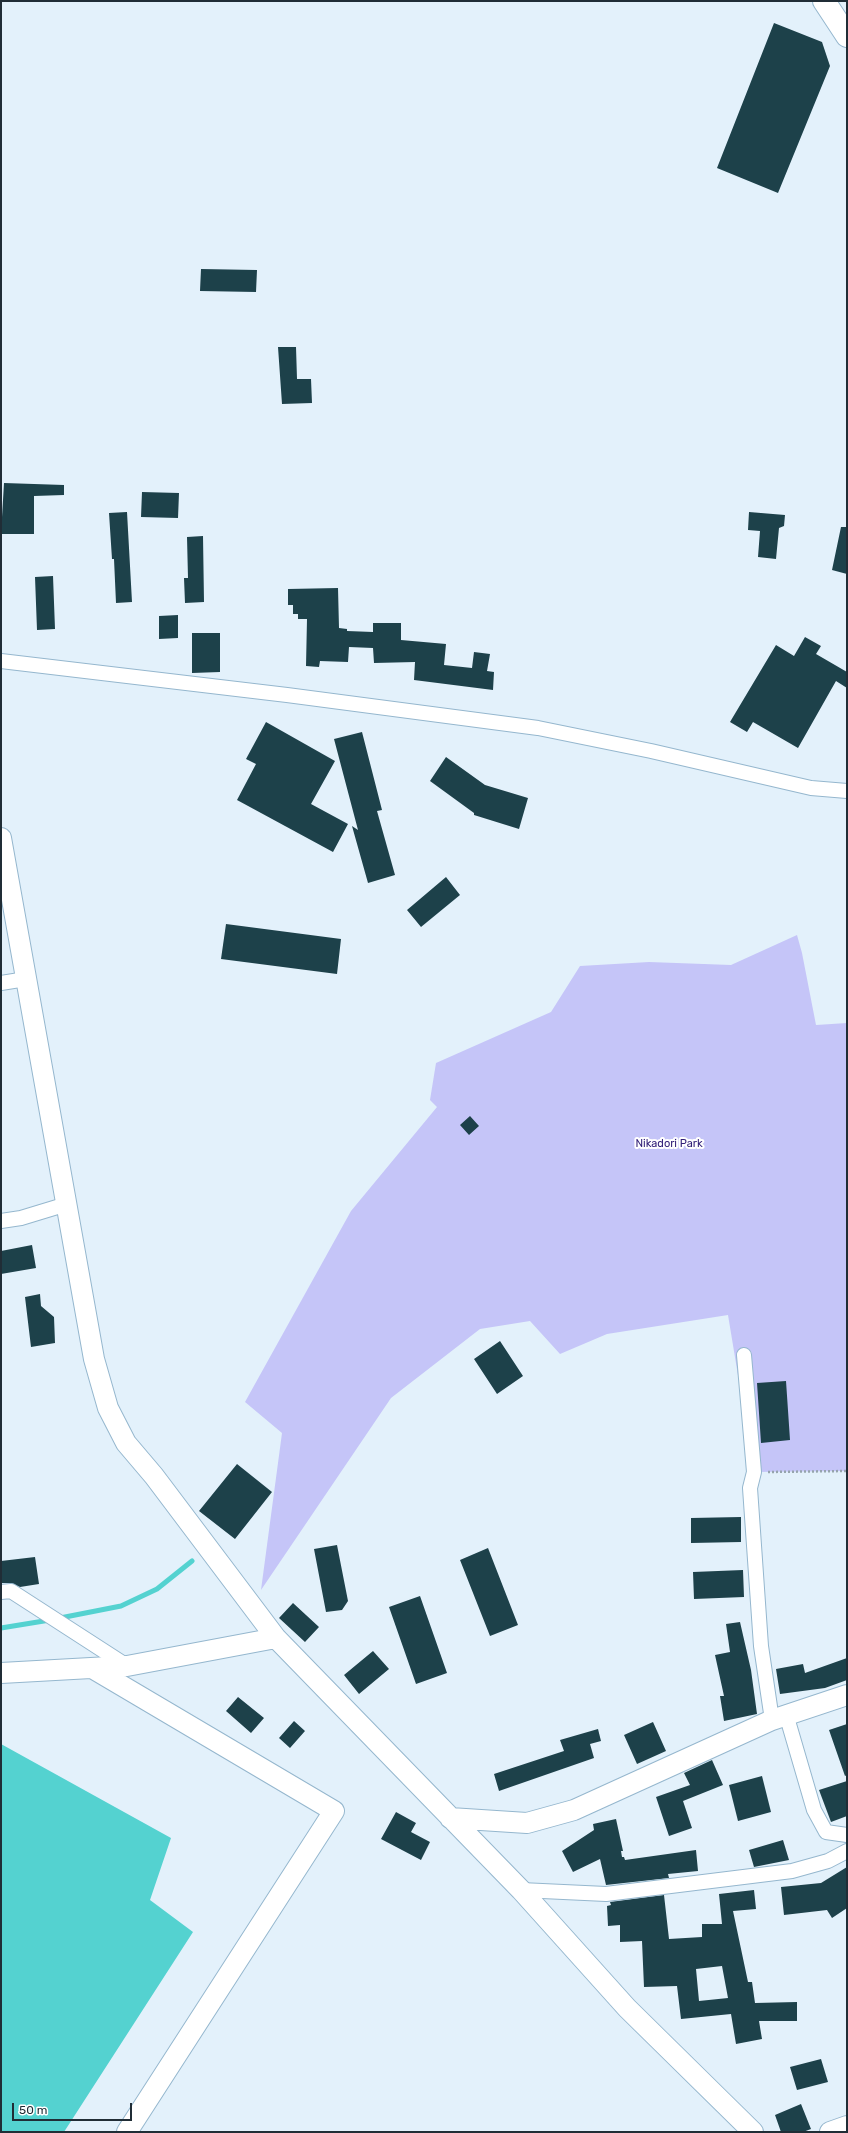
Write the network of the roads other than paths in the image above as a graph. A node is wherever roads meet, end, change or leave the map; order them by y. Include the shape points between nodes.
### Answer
1 (824, 1) edge
2 (847, 36) edge
3 (1, 661) edge
4 (847, 791) edge
5 (1, 838) edge
6 (26, 979) junction
7 (1, 984) edge
8 (67, 1204) junction
9 (1, 1221) edge
10 (744, 1355) dead end
11 (1, 1592) edge
12 (276, 1638) junction
13 (127, 1666) junction
14 (92, 1668) junction
15 (1, 1673) edge
16 (847, 1694) edge
17 (779, 1717) junction
18 (450, 1818) junction
19 (847, 1835) edge
20 (847, 1851) edge
21 (521, 1890) junction
22 (847, 2126) edge
23 (127, 2132) edge
24 (753, 2132) edge
25 (830, 2132) edge

1 - 2 main road
3 - 4 street via 538,728 811,788
5 - 6 street
6 - 7 street
6 - 8 street
8 - 9 street via 21,1218
8 - 12 street via 94,1359 108,1408 126,1443 154,1476
10 - 17 street via 754,1472 750,1488 761,1646
11 - 13 street via 11,1591
12 - 13 street
12 - 18 street
13 - 14 street
14 - 15 street
14 - 23 street via 334,1811
16 - 17 street
17 - 18 street via 574,1810 526,1823
17 - 19 street via 814,1810 826,1832
18 - 21 street
20 - 21 street via 828,1861 792,1871 606,1894
21 - 24 street via 627,2008
22 - 25 street

